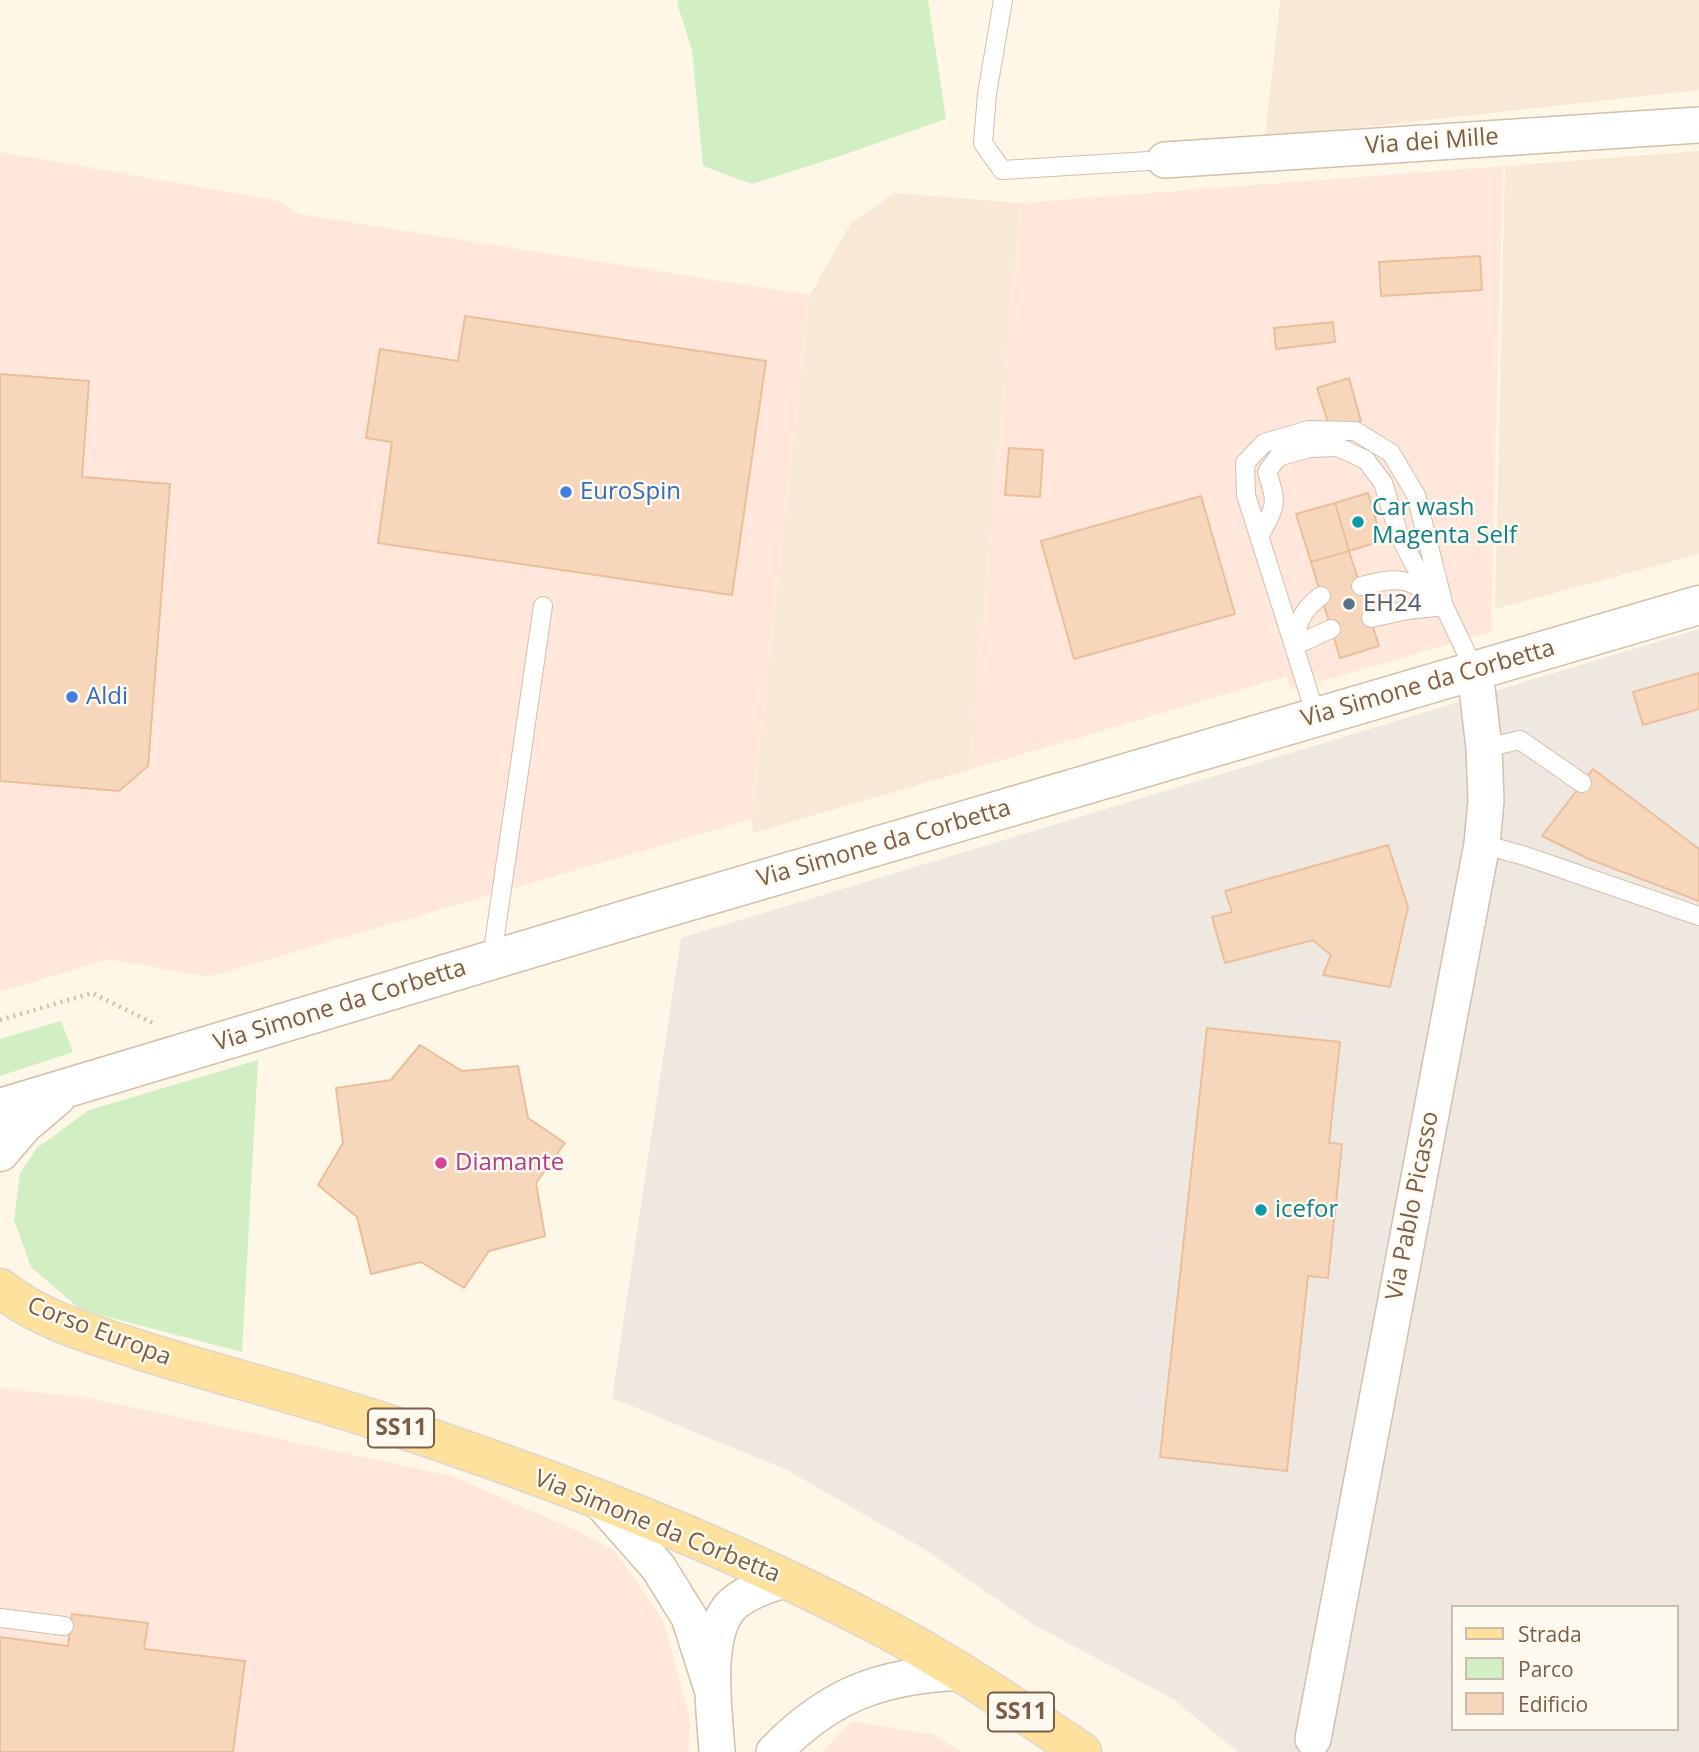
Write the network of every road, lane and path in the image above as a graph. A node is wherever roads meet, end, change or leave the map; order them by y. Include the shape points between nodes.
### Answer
1 (1003, 0) edge
2 (1699, 125) edge
3 (1165, 160) joint
4 (1260, 535) junction
5 (1361, 586) dead end
6 (1321, 596) dead end
7 (543, 606) dead end
8 (1444, 606) junction
9 (1699, 606) edge
10 (1371, 618) dead end
11 (1331, 629) dead end
12 (1294, 646) junction
13 (1475, 671) junction
14 (1316, 716) junction
15 (1484, 748) junction
16 (1582, 783) dead end
17 (1482, 844) junction
18 (1699, 916) edge
19 (500, 958) junction
20 (0, 1020) edge
21 (200, 1047) junction
22 (69, 1086) junction
23 (0, 1108) edge
24 (0, 1152) edge
25 (0, 1287) edge
26 (201, 1370) joint
27 (597, 1498) junction
28 (787, 1579) junction
29 (0, 1618) edge
30 (64, 1626) dead end
31 (961, 1672) junction
32 (713, 1692) junction
33 (1313, 1739) dead end
34 (717, 1752) edge
35 (774, 1752) edge
36 (1082, 1752) edge

1 - 3 lane via 983,143 1002,170
2 - 3 street, Via dei Mille
4 - 8 lane via 1275,506 1267,472 1278,457 1309,448 1338,447 1366,460 1383,483 1399,535
4 - 8 lane via 1246,495 1245,463 1264,443 1309,430 1355,430 1391,453 1416,495
4 - 12 lane
5 - 8 lane via 1403,579
6 - 12 lane via 1307,606
7 - 19 lane via 494,943
8 - 10 lane
8 - 13 lane
9 - 13 street, Via Simone da Corbetta
11 - 12 lane
12 - 14 lane
13 - 14 street, Via Simone da Corbetta
13 - 15 street, Via Pablo Picasso
14 - 19 street, Via Simone da Corbetta
15 - 16 lane via 1520,740
15 - 17 street, Via Pablo Picasso
17 - 18 lane
17 - 33 street, Via Pablo Picasso
19 - 21 street, Via Simone da Corbetta
20 - 21 path via 92,993
21 - 22 street, Via Simone da Corbetta
22 - 23 street, Via Simone da Corbetta
22 - 24 street, Via Simone da Corbetta via 24,1124
25 - 26 main road, Corso Europa / SS11 via 20,1304 81,1331
26 - 27 main road, Via Simone da Corbetta / SS11 via 384,1422
27 - 28 main road, Via Simone da Corbetta
27 - 32 street via 658,1567 677,1597
28 - 31 main road, Via Simone da Corbetta
28 - 32 street via 754,1591 731,1606 718,1627
29 - 30 lane
31 - 35 street via 901,1678 847,1696 816,1714
31 - 36 main road, Via Simone da Corbetta / SS11
32 - 34 street

